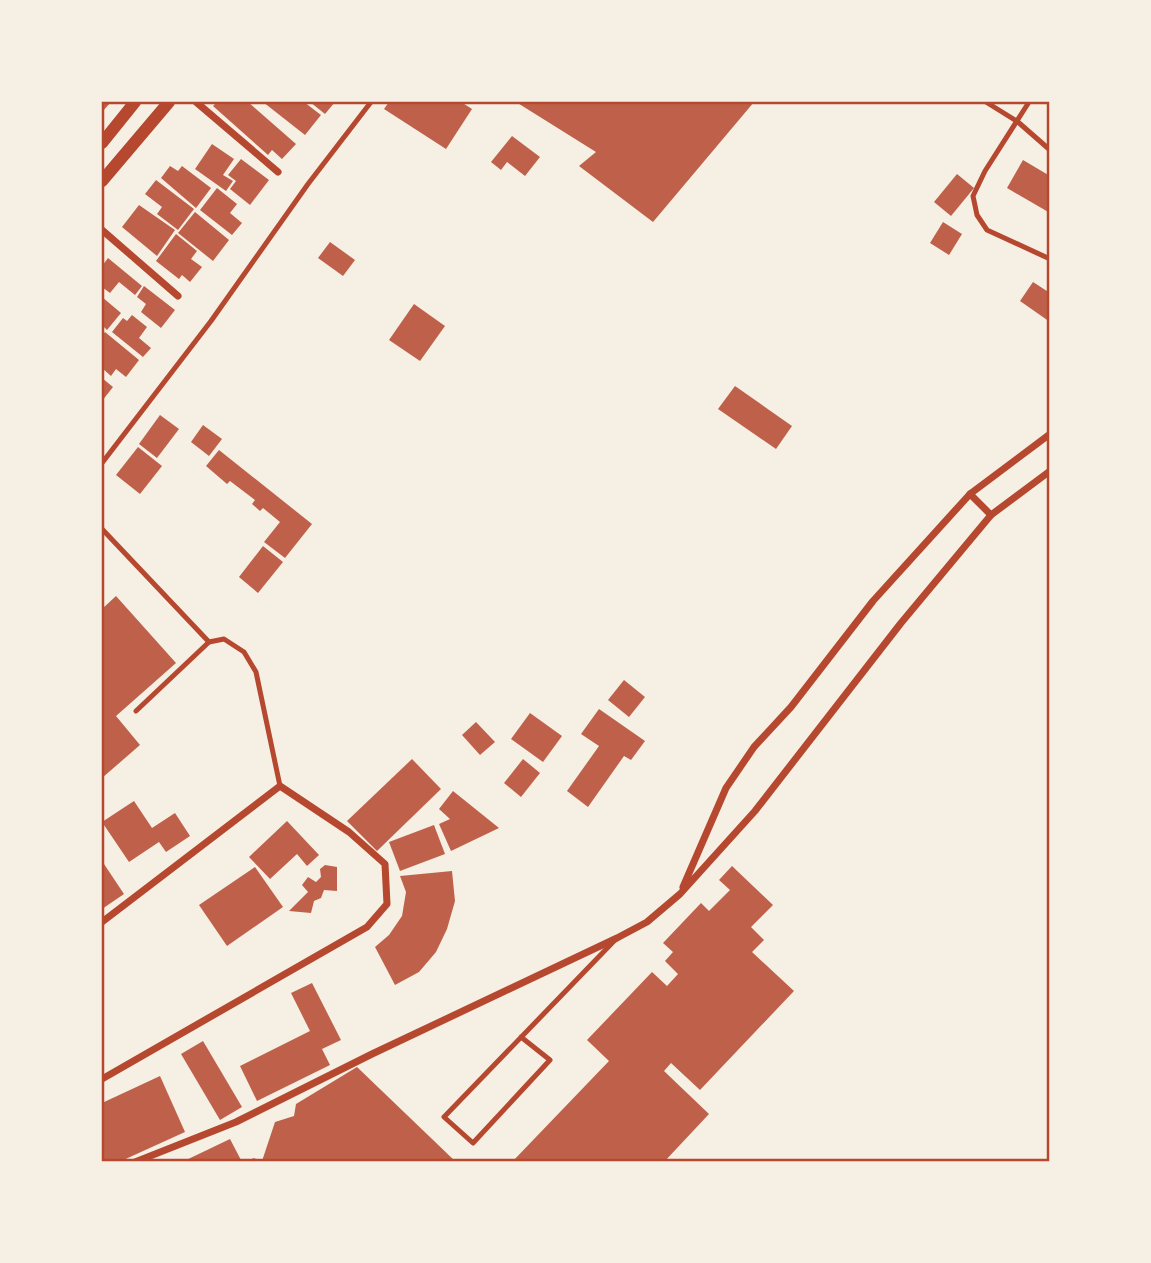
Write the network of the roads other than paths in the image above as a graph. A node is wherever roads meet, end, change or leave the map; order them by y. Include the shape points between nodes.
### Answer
1 (135, 102) edge
2 (169, 102) edge
3 (197, 102) edge
4 (371, 102) edge
5 (986, 102) edge
6 (1029, 102) edge
7 (1018, 122) junction
8 (102, 144) edge
9 (1049, 150) edge
10 (278, 172) dead end
11 (102, 181) edge
12 (102, 230) edge
13 (1049, 258) edge
14 (178, 296) dead end
15 (1049, 434) edge
16 (102, 463) edge
17 (1049, 471) edge
18 (970, 494) junction
19 (991, 515) junction
20 (102, 528) edge
21 (209, 642) junction
22 (136, 711) dead end
23 (280, 786) junction
24 (680, 894) junction
25 (102, 922) edge
26 (617, 938) junction
27 (521, 1037) junction
28 (102, 1079) edge
29 (135, 1161) edge

1 - 8 street
2 - 11 street
3 - 10 street
4 - 16 lane
5 - 7 lane
6 - 7 lane
7 - 9 lane
7 - 13 lane via 973,196 977,215 987,230
12 - 14 street
15 - 18 street
17 - 19 street
18 - 19 street
18 - 24 street via 873,601 754,747 726,788
19 - 24 street via 755,811
20 - 21 lane
21 - 22 lane
21 - 23 lane via 225,639 244,652 256,672
23 - 25 street
23 - 28 street via 349,832 385,864 387,904 367,927
24 - 26 street via 647,922
26 - 27 lane
26 - 29 street via 236,1122
27 - 27 lane via 443,1117 473,1143 550,1060

